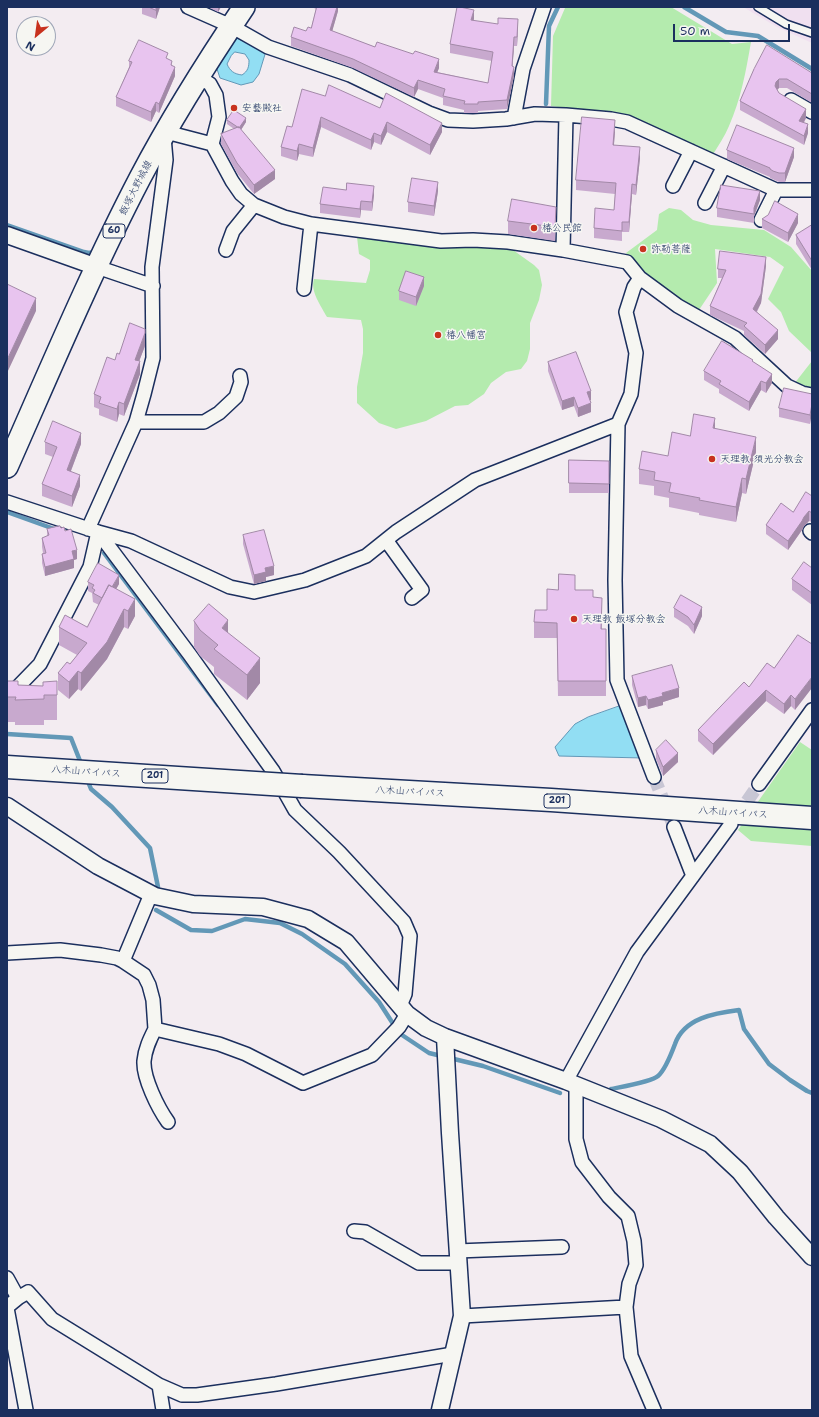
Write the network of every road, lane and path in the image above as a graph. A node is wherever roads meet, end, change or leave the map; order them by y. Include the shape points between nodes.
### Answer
1 (188, 7) edge
2 (244, 7) edge
3 (544, 7) edge
4 (758, 7) edge
5 (231, 26) junction
6 (812, 33) edge
7 (199, 77) junction
8 (783, 95) edge
9 (812, 112) edge
10 (566, 115) junction
11 (514, 118) junction
12 (165, 134) junction
13 (212, 144) junction
14 (691, 151) junction
15 (724, 166) junction
16 (673, 186) dead end
17 (776, 190) junction
18 (812, 190) edge
19 (705, 203) dead end
20 (254, 205) junction
21 (761, 220) edge
22 (311, 224) junction
23 (7, 235) edge
24 (226, 250) dead end
25 (563, 250) junction
26 (97, 267) junction
27 (640, 278) junction
28 (153, 286) junction
29 (304, 289) dead end
30 (240, 376) dead end
31 (812, 395) edge
32 (136, 422) junction
33 (618, 424) junction
34 (7, 467) edge
35 (7, 502) edge
36 (93, 531) junction
37 (386, 540) junction
38 (412, 598) dead end
39 (7, 698) edge
40 (812, 710) edge
41 (7, 767) edge
42 (654, 777) tunnel mouth
43 (759, 784) tunnel mouth
44 (7, 806) edge
45 (812, 818) edge
46 (730, 824) tunnel mouth
47 (674, 827) tunnel mouth
48 (693, 876) junction
49 (151, 894) junction
50 (7, 953) edge
51 (123, 961) junction
52 (400, 1019) junction
53 (155, 1028) junction
54 (446, 1051) junction
55 (571, 1083) junction
56 (168, 1122) dead end
57 (354, 1231) dead end
58 (562, 1247) dead end
59 (458, 1257) junction
60 (812, 1258) edge
61 (7, 1278) edge
62 (18, 1298) junction
63 (626, 1306) junction
64 (7, 1308) edge
65 (462, 1316) junction
66 (453, 1354) junction
67 (159, 1385) junction
68 (26, 1410) edge
69 (163, 1410) edge
70 (440, 1410) edge
71 (654, 1410) edge

1 - 5 street
2 - 5 main road, 飯塚大野城線 / 60
3 - 11 street via 523,69
4 - 6 lane via 786,24
5 - 7 main road, 飯塚大野城線 / 60
5 - 11 street via 268,47 350,75 448,120
7 - 12 main road, 飯塚大野城線 / 60
7 - 13 street via 210,84 216,95 219,117
8 - 9 street
10 - 11 street via 535,114
10 - 14 street via 627,122
10 - 25 street
12 - 13 street
12 - 26 main road, 飯塚大野城線 / 60 via 140,178
12 - 28 street via 166,160 152,267
13 - 20 street via 232,181 241,194
14 - 15 street
14 - 16 street
15 - 17 street
15 - 19 street
17 - 18 street
17 - 21 street
20 - 22 street
20 - 24 street via 233,230
22 - 25 street via 441,241 508,242
22 - 29 street
23 - 26 street
25 - 27 street via 627,262
26 - 28 street
26 - 34 main road, 飯塚大野城線 / 60
27 - 31 street via 678,306 735,338 787,386
27 - 33 street via 634,287 626,312 636,352 631,394
28 - 32 street via 153,358
30 - 32 street via 241,382 236,397 219,413 204,422
32 - 36 street
33 - 37 street via 475,480
33 - 42 street via 615,580 617,680
35 - 36 street
36 - 37 street via 131,541 230,587 254,592 305,580 366,556
36 - 39 street via 90,567 40,664
36 - 52 street via 190,655 273,771 295,810 339,852 404,922 410,936
37 - 38 street via 422,590
40 - 43 street
41 - 45 highway, 八木山バイパス / 201, bridge
44 - 49 street via 98,866
46 - 48 street
47 - 48 street
48 - 55 street via 637,952
49 - 51 street
49 - 52 street via 193,904 263,907 308,919 346,942
50 - 51 street via 60,950 101,955
51 - 53 street via 144,976 150,985
52 - 53 street via 372,1055 303,1083 246,1054 219,1044
52 - 54 street via 426,1028
53 - 56 street via 144,1062 149,1084 159,1109
54 - 55 street
54 - 59 street
55 - 60 street via 661,1119 710,1144 740,1172
55 - 63 street via 576,1139 582,1162 609,1197 628,1216 634,1240 636,1265 629,1284
57 - 59 street via 365,1232 419,1263
58 - 59 street
59 - 65 street
61 - 62 street
62 - 64 street
62 - 67 street via 28,1292 52,1319
63 - 65 street
63 - 71 street via 631,1356
64 - 68 street
65 - 66 street
66 - 67 street via 197,1395 182,1395
66 - 70 street
67 - 69 street

